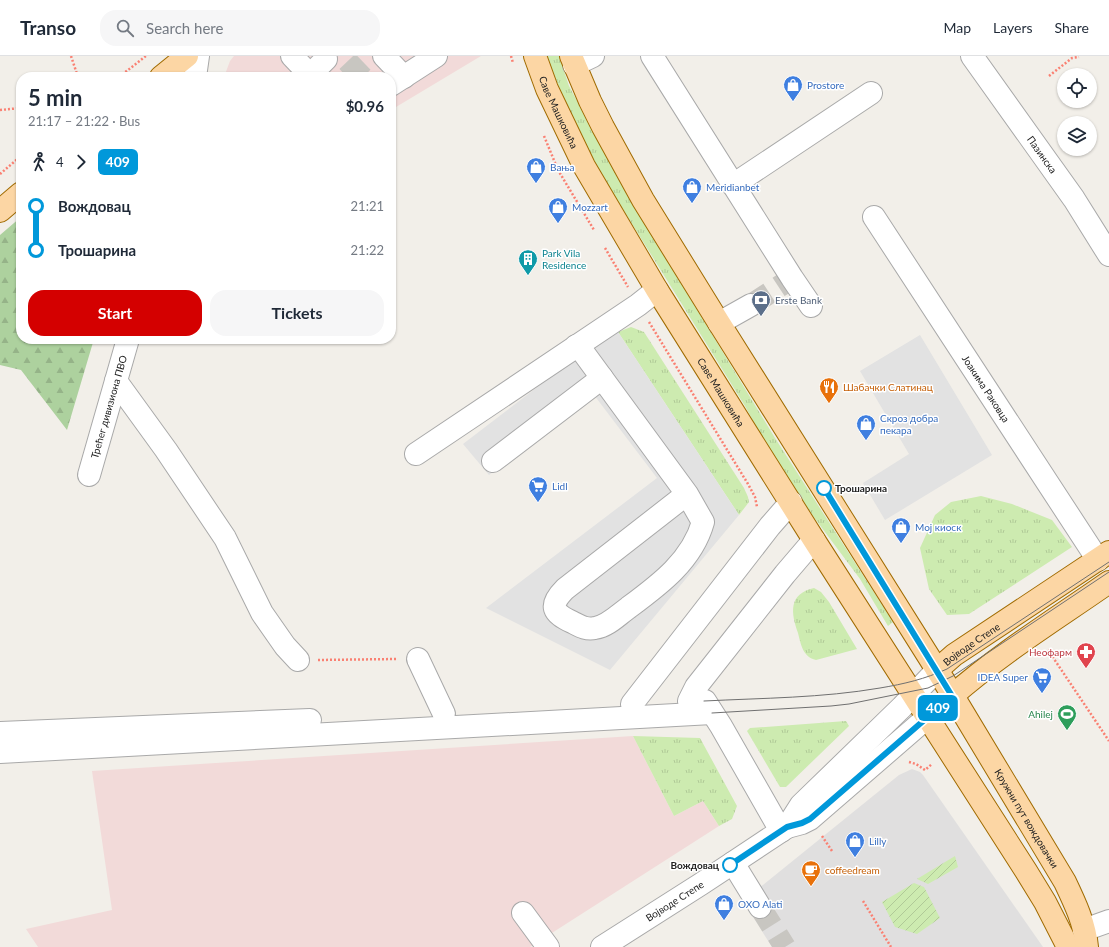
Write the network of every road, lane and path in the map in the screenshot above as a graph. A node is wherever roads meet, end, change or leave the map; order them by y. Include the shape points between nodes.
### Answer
1 (71, 56) edge
2 (146, 56) edge
3 (187, 56) edge
4 (198, 56) edge
5 (292, 56) edge
6 (373, 56) edge
7 (436, 56) edge
8 (535, 56) edge
9 (652, 56) edge
10 (976, 57) edge
11 (1079, 57) dead end
12 (326, 59) dead end
13 (579, 59) edge
14 (76, 72) edge
15 (125, 72) edge
16 (167, 72) edge
17 (196, 72) edge
18 (307, 72) edge
19 (315, 72) edge
20 (388, 72) edge
21 (1049, 76) dead end
22 (397, 81) edge
23 (871, 94) dead end
24 (16, 108) edge
25 (0, 110) edge
26 (16, 160) edge
27 (0, 174) edge
28 (733, 185) junction
29 (16, 197) edge
30 (0, 211) edge
31 (874, 217) dead end
32 (1109, 255) edge
33 (657, 290) junction
34 (751, 305) tunnel mouth
35 (811, 306) dead end
36 (719, 323) junction
37 (127, 344) edge
38 (576, 346) junction
39 (602, 378) junction
40 (116, 382) junction
41 (416, 454) dead end
42 (493, 461) dead end
43 (89, 475) dead end
44 (687, 494) junction
45 (791, 502) junction
46 (814, 540) junction
47 (1103, 556) edge
48 (1109, 582) edge
49 (1048, 650) dead end
50 (418, 659) joint
51 (298, 660) joint
52 (937, 670) junction
53 (913, 694) junction
54 (952, 696) junction
55 (700, 700) junction
56 (632, 704) junction
57 (444, 714) junction
58 (928, 717) junction
59 (0, 733) edge
60 (1109, 741) edge
61 (0, 752) edge
62 (784, 829) junction
63 (733, 863) junction
64 (863, 901) dead end
65 (760, 907) tunnel mouth
66 (523, 913) dead end
67 (1109, 921) edge
68 (1086, 938) edge
69 (548, 947) edge
70 (602, 947) edge
71 (891, 947) edge
72 (1068, 947) edge

1 - 14 path
2 - 15 path
3 - 16 main road
4 - 17 street
5 - 18 street
6 - 20 street
7 - 22 street
8 - 33 main road, Саве Машковића via 547,89 584,166
9 - 28 street
10 - 32 street, Пазинска via 1074,199
11 - 21 path via 1072,58
12 - 19 street
13 - 36 main road via 590,101 624,166
23 - 28 street
24 - 25 path
26 - 27 path
28 - 35 street via 788,281
29 - 30 main road
31 - 47 street, Јоакима Раковца
33 - 38 street
33 - 45 main road, Саве Машковића
34 - 36 street
36 - 52 main road
37 - 40 street, Трећег дивизиона ПВО
38 - 39 street
38 - 41 street
39 - 42 street
39 - 44 street
40 - 43 street, Трећег дивизиона ПВО
40 - 51 street via 166,450 225,538 262,613
44 - 44 street via 703,522 693,544 673,573 602,626 586,629 559,616 555,610 555,603 561,593
45 - 46 main road, Саве Машковића
45 - 56 street
46 - 53 main road, Саве Машковића
46 - 55 street via 785,574
47 - 52 main road, Војводе Степе via 954,655
48 - 54 main road, Војводе Степе via 1014,647
49 - 60 path
50 - 51 path
50 - 57 street
52 - 53 street, Војводе Степе
52 - 54 main road
53 - 58 main road, Саве Машковића
53 - 62 street, Војводе Степе via 801,805
54 - 58 street, Војводе Степе
54 - 68 main road, Кружни пут вождовачки via 1065,882
55 - 56 street
55 - 61 street
55 - 62 street
56 - 57 street
57 - 59 street
58 - 62 street, Војводе Степе via 810,819
58 - 72 main road via 1039,892
62 - 63 street, Војводе Степе
63 - 65 street
63 - 70 street, Војводе Степе
64 - 71 path
66 - 69 street
67 - 68 street

